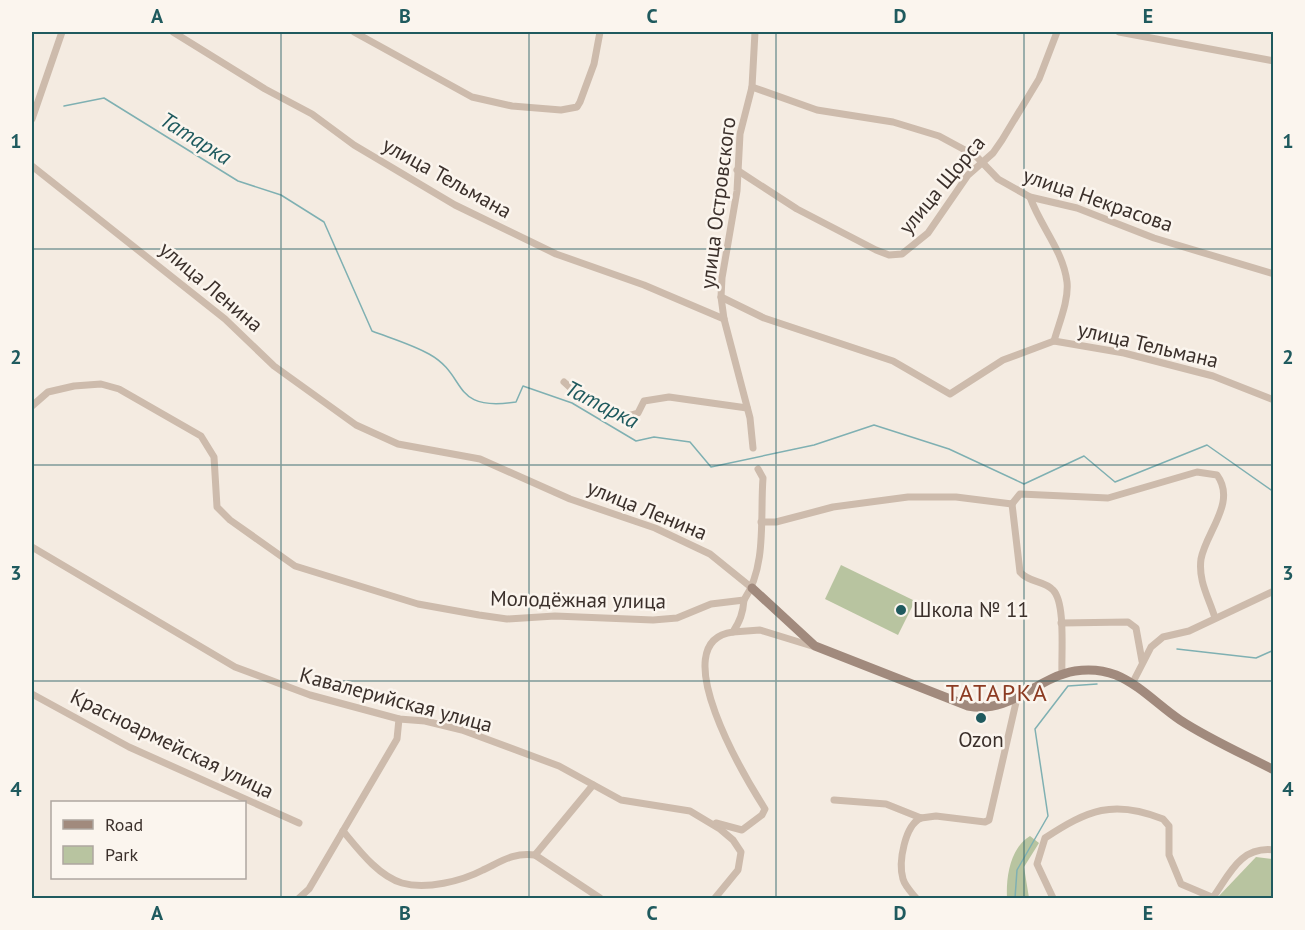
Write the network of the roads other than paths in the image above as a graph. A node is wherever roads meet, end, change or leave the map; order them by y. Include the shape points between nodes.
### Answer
1 (62, 32) edge
2 (173, 32) edge
3 (354, 32) edge
4 (600, 32) edge
5 (755, 32) edge
6 (1057, 32) edge
7 (1119, 32) edge
8 (1274, 61) edge
9 (752, 87) junction
10 (32, 119) edge
11 (982, 164) junction
12 (32, 166) edge
13 (737, 170) junction
14 (1030, 197) junction
15 (1274, 274) edge
16 (721, 297) junction
17 (724, 319) junction
18 (1054, 341) junction
19 (564, 382) dead end
20 (1274, 399) edge
21 (32, 406) edge
22 (747, 408) junction
23 (753, 448) dead end
24 (758, 470) dead end
25 (1012, 504) junction
26 (761, 522) junction
27 (32, 547) edge
28 (752, 588) junction
29 (1274, 591) edge
30 (744, 600) junction
31 (1215, 618) junction
32 (1061, 623) junction
33 (733, 632) junction
34 (815, 646) junction
35 (1142, 661) junction
36 (1062, 675) junction
37 (1132, 684) junction
38 (32, 694) edge
39 (1017, 698) junction
40 (399, 719) junction
41 (1273, 769) edge
42 (593, 786) junction
43 (834, 800) dead end
44 (921, 818) junction
45 (707, 820) junction
46 (299, 823) dead end
47 (343, 831) junction
48 (1274, 850) edge
49 (535, 855) junction
50 (299, 898) edge
51 (600, 898) edge
52 (715, 898) edge
53 (916, 898) edge
54 (1053, 898) edge
55 (1214, 898) edge

1 - 10 street
2 - 17 street, улица Тельмана via 455,205 556,254 653,288
3 - 4 street via 472,97 495,104 561,110 576,107 580,102 594,64
5 - 9 street, улица Островского
6 - 11 street, улица Щорса via 1039,79 1002,140
7 - 8 street
9 - 11 street, улица Некрасова via 817,110 918,129 962,148
9 - 13 street, улица Островского via 740,134
11 - 13 street, улица Щорса via 968,175 928,232 902,254 890,255 797,209
11 - 14 street, улица Некрасова via 998,179
12 - 28 street, улица Ленина via 225,319 274,366 356,425 398,444 480,459 570,498 655,528 711,554
13 - 16 street, улица Островского
14 - 15 street, улица Некрасова via 1077,208 1154,238
14 - 18 street via 1051,237 1067,283
16 - 17 street, улица Островского
16 - 18 street, улица Тельмана via 764,318 893,361 950,394 1003,360
17 - 22 street, улица Островского
18 - 20 street, улица Тельмана via 1214,376
19 - 22 street via 585,401 620,418 638,413 644,401 669,397
21 - 30 street, Молодёжная улица via 48,392 74,386 101,384 119,389 201,436 214,457 216,507 230,520 295,566 418,604 507,619 555,616 653,620 677,618 711,604
22 - 23 street, улица Островского
24 - 26 street via 763,478
25 - 26 street via 956,497 908,497
25 - 31 street via 1020,494 1108,498 1197,472 1217,475 1222,482 1221,512 1201,559 1203,589
25 - 32 street via 1018,566 1024,576 1056,593
26 - 28 street
27 - 40 street, Кавалерийская улица via 235,667 283,688
28 - 30 street
28 - 34 street, улица Ленина
29 - 31 street
30 - 33 street via 741,618
31 - 35 street via 1189,632 1163,637
32 - 35 street via 1128,622 1136,628
32 - 36 street
33 - 34 street via 760,630
33 - 45 street via 719,634 709,646 704,667 706,679 737,761 765,809 742,830
34 - 39 street, улица Ленина via 968,706 984,709
35 - 37 street
36 - 37 street, улица Ленина via 1095,670
36 - 39 street, улица Ленина
37 - 41 street, улица Ленина via 1181,721
38 - 46 street, Красноармейская улица via 129,747
39 - 44 street via 986,822
40 - 42 street, Кавалерийская улица via 462,730 559,766
40 - 47 street via 397,739
42 - 45 street, Кавалерийская улица via 621,800 679,809
42 - 49 street
43 - 44 street via 886,804
44 - 53 street via 910,827 901,867 903,881
45 - 52 street, Кавалерийская улица via 733,840 741,852 738,870
47 - 49 street via 366,858 401,883 468,878 509,856
47 - 50 street via 309,889
48 - 55 street via 1256,849 1248,853
49 - 51 street
54 - 55 street via 1037,864 1045,838 1095,810 1129,810 1158,817 1169,826 1169,855 1181,884

